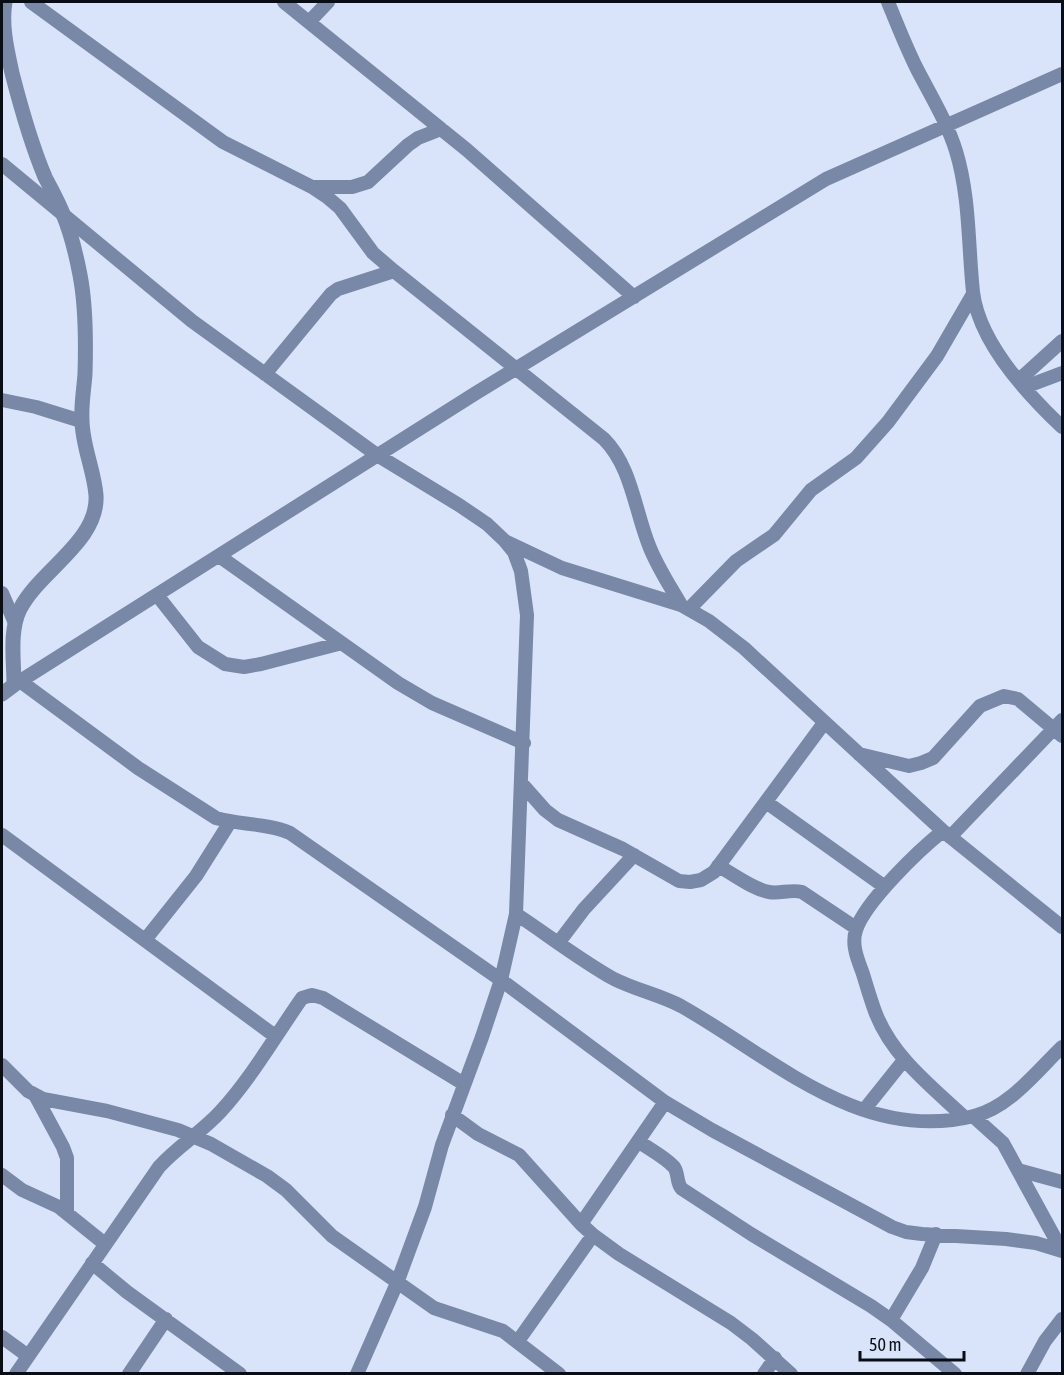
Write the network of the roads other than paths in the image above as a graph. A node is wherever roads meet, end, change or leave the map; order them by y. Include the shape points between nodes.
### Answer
1 (5, 2) edge
2 (31, 2) edge
3 (284, 2) edge
4 (328, 2) edge
5 (888, 2) edge
6 (309, 22) junction
7 (3, 25) edge
8 (1062, 74) edge
9 (947, 126) junction
10 (441, 129) junction
11 (2, 164) edge
12 (312, 187) junction
13 (63, 213) junction
14 (394, 271) junction
15 (973, 294) junction
16 (634, 297) junction
17 (1062, 342) edge
18 (516, 369) junction
19 (1062, 373) edge
20 (265, 374) junction
21 (1022, 384) junction
22 (2, 400) edge
23 (81, 421) junction
24 (1062, 427) edge
25 (377, 455) junction
26 (505, 541) junction
27 (219, 556) junction
28 (2, 593) edge
29 (157, 595) junction
30 (685, 607) junction
31 (15, 623) junction
32 (342, 643) junction
33 (12, 687) edge
34 (824, 723) junction
35 (1060, 728) edge
36 (524, 743) junction
37 (856, 753) junction
38 (522, 784) junction
39 (766, 802) junction
40 (230, 822) junction
41 (947, 834) junction
42 (2, 835) edge
43 (634, 855) junction
44 (718, 866) junction
45 (885, 887) junction
46 (516, 914) junction
47 (1062, 927) edge
48 (856, 928) junction
49 (145, 940) junction
50 (558, 942) junction
51 (501, 980) junction
52 (275, 1036) junction
53 (1062, 1047) edge
54 (904, 1060) junction
55 (2, 1065) edge
56 (464, 1084) junction
57 (35, 1095) junction
58 (665, 1102) junction
59 (864, 1110) junction
60 (452, 1115) junction
61 (969, 1117) junction
62 (195, 1136) junction
63 (638, 1141) junction
64 (1018, 1170) junction
65 (2, 1175) edge
66 (1062, 1182) edge
67 (67, 1212) junction
68 (581, 1224) junction
69 (936, 1234) junction
70 (593, 1235) junction
71 (105, 1244) junction
72 (1062, 1251) edge
73 (92, 1263) junction
74 (397, 1283) junction
75 (166, 1319) junction
76 (1062, 1319) edge
77 (891, 1320) junction
78 (2, 1336) edge
79 (519, 1341) junction
80 (28, 1356) junction
81 (775, 1359) junction
82 (16, 1374) edge
83 (129, 1374) edge
84 (240, 1374) edge
85 (357, 1374) edge
86 (559, 1374) edge
87 (764, 1374) edge
88 (791, 1374) edge
89 (955, 1374) edge
90 (1027, 1374) edge

1 - 7 street
2 - 12 street via 222,142
3 - 6 street
4 - 6 street
5 - 9 street
6 - 10 street
7 - 13 street via 25,123
8 - 9 street
9 - 15 street via 961,174
9 - 16 street via 826,179
10 - 12 street via 408,145 368,182 352,187
10 - 16 street
11 - 13 street
12 - 14 street via 340,208 373,253
13 - 20 street via 192,321
13 - 23 street via 80,277 84,322
14 - 18 street
14 - 20 street via 331,294
15 - 21 street via 985,331
15 - 30 street via 937,356 863,451 811,490 774,535 736,561
16 - 18 street
17 - 21 street
18 - 25 street
18 - 30 street via 614,449 659,569
19 - 21 street
20 - 25 street
21 - 24 street
22 - 23 street
23 - 31 street via 96,495 90,524 81,540 28,595
25 - 26 street via 459,505
25 - 27 street
26 - 30 street via 562,568
26 - 36 street via 521,571 527,615
27 - 29 street
27 - 32 street
28 - 31 street
29 - 32 street via 198,646 225,664 261,664
29 - 33 street
30 - 34 street via 744,648
31 - 33 street
32 - 36 street via 432,703
33 - 40 street via 216,818
34 - 37 street
34 - 39 street
35 - 37 street via 1018,699 1004,696 980,706 933,758 921,763 909,766
35 - 41 street
36 - 38 street
37 - 41 street
38 - 43 street via 558,820
38 - 46 street
39 - 44 street
39 - 45 street
40 - 49 street via 196,876
40 - 51 street via 280,828 290,833
41 - 45 street via 926,844
41 - 47 street
42 - 49 street
43 - 44 street via 679,881 701,880
43 - 50 street
44 - 48 street via 761,890 802,892
45 - 48 street
46 - 50 street
46 - 51 street
48 - 54 street via 855,949 876,1014
49 - 52 street
50 - 59 street via 613,978 681,1006 795,1079
51 - 56 street
51 - 58 street
52 - 56 street via 302,998 312,995
52 - 62 street via 231,1099
53 - 61 street via 1014,1094 992,1110
54 - 59 street
54 - 61 street
55 - 57 street
56 - 60 street
57 - 62 street
57 - 67 street via 67,1158
58 - 63 street
58 - 69 street via 892,1227
59 - 61 street via 908,1120
60 - 68 street via 519,1155
60 - 74 street
61 - 64 street via 1003,1143
62 - 71 street via 159,1167
62 - 74 street via 267,1176 332,1236
63 - 68 street
63 - 77 street via 675,1169 682,1190
64 - 66 street
64 - 72 street
65 - 67 street via 22,1190
67 - 71 street
68 - 70 street
69 - 72 street via 1026,1242
69 - 77 street via 922,1268
70 - 79 street
70 - 81 street via 731,1323
71 - 73 street
73 - 75 street
73 - 80 street
74 - 79 street via 434,1308 488,1325
74 - 85 street
75 - 83 street
75 - 84 street
76 - 90 street
77 - 89 street
78 - 80 street
79 - 86 street
80 - 82 street
81 - 87 street
81 - 88 street

